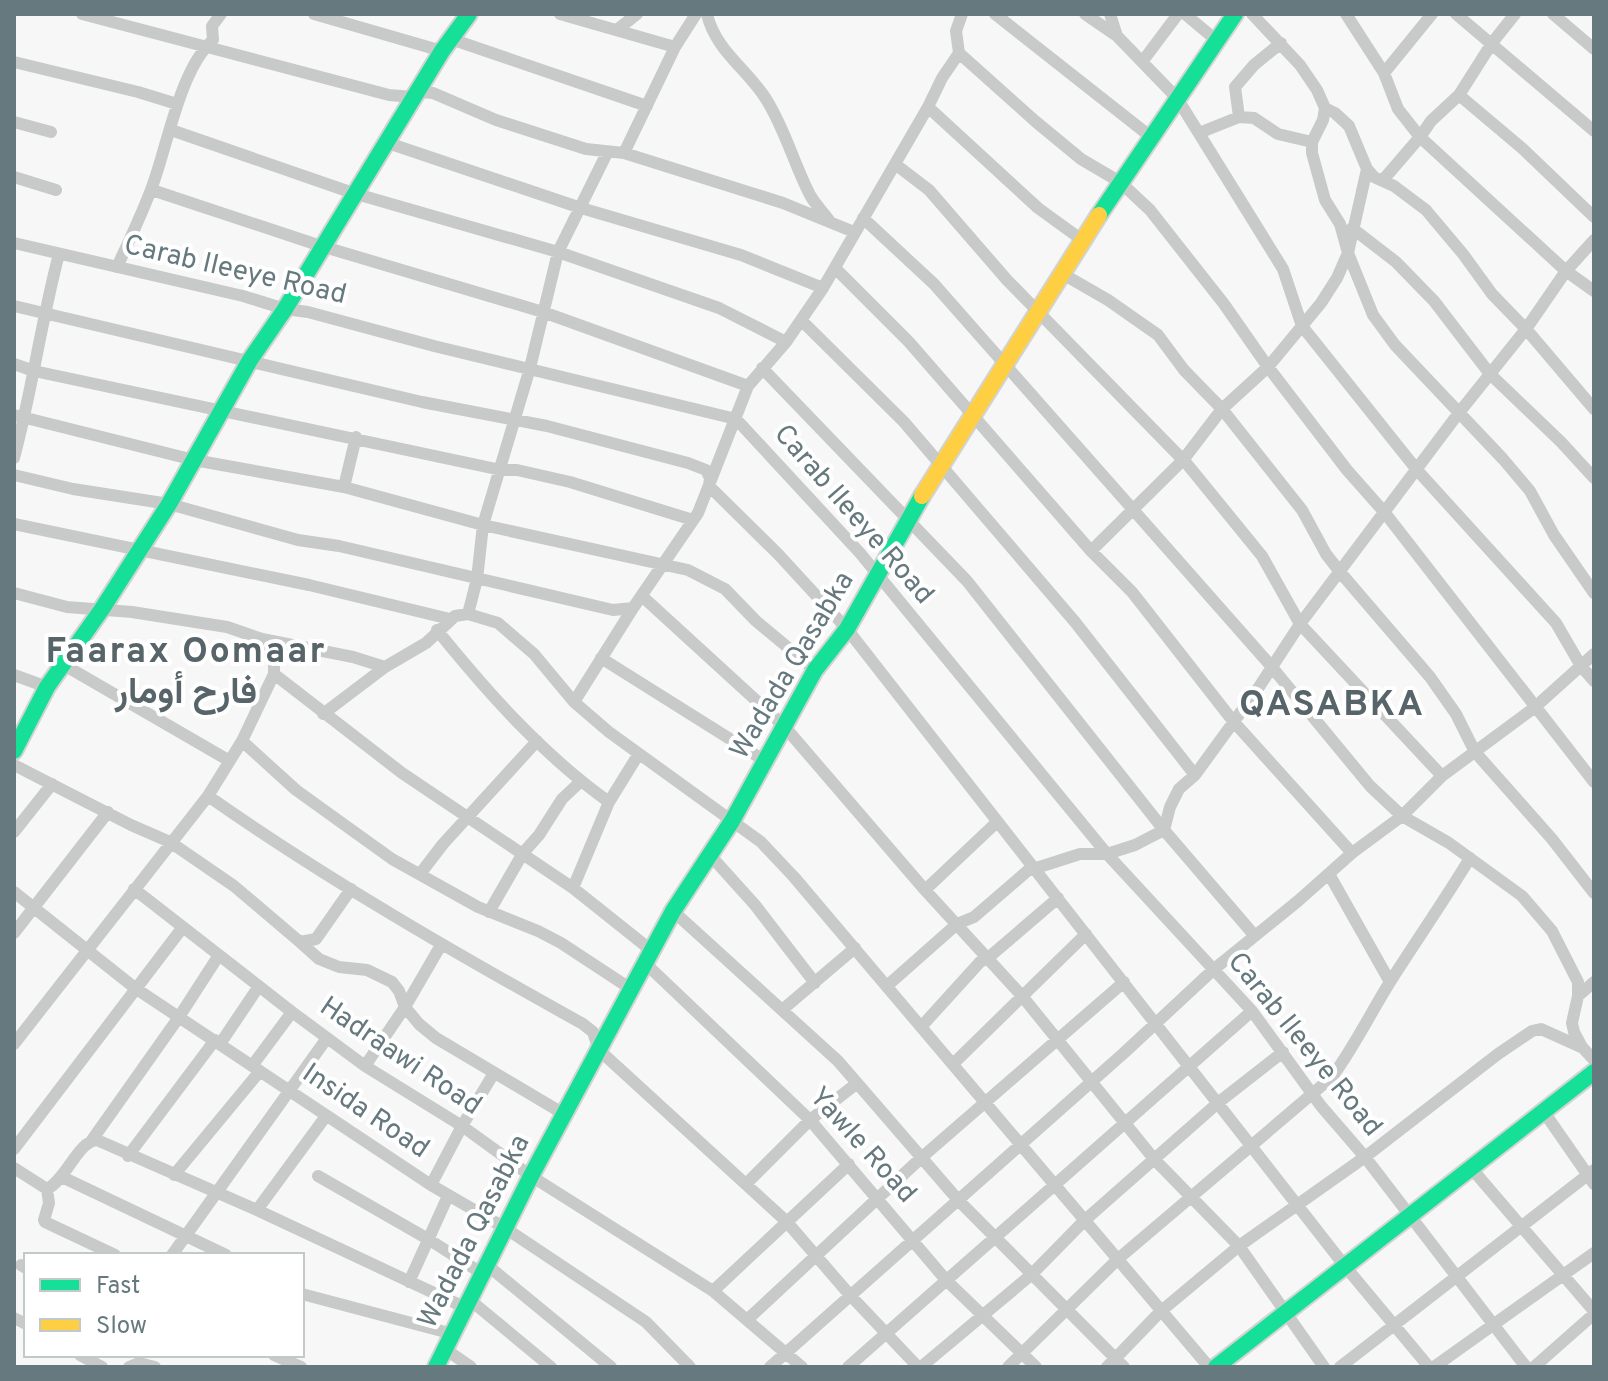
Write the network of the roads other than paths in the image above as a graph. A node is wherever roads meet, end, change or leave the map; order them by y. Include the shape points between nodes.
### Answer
1 (82, 14) edge
2 (221, 14) edge
3 (314, 14) edge
4 (469, 14) edge
5 (560, 14) edge
6 (638, 14) edge
7 (696, 14) edge
8 (707, 14) edge
9 (962, 14) edge
10 (995, 14) edge
11 (1085, 14) edge
12 (1110, 14) edge
13 (1178, 14) edge
14 (1185, 14) edge
15 (1235, 14) edge
16 (1252, 14) edge
17 (1346, 14) edge
18 (1432, 14) edge
19 (1456, 14) edge
20 (1515, 14) edge
21 (1553, 14) edge
22 (212, 26) junction
23 (618, 29) junction
24 (1117, 36) junction
25 (644, 37) junction
26 (1216, 40) junction
27 (189, 41) junction
28 (1281, 43) junction
29 (1492, 43) junction
30 (446, 45) junction
31 (204, 46) junction
32 (675, 47) junction
33 (1594, 49) edge
34 (959, 53) junction
35 (14, 62) edge
36 (1142, 62) junction
37 (1384, 73) junction
38 (1459, 95) junction
39 (413, 97) junction
40 (1177, 98) junction
41 (177, 104) junction
42 (647, 106) junction
43 (928, 107) junction
44 (1325, 108) junction
45 (1239, 117) junction
46 (14, 122) edge
47 (171, 130) junction
48 (1594, 131) edge
49 (51, 132) dead end
50 (1199, 133) junction
51 (1151, 137) junction
52 (1420, 137) junction
53 (385, 142) junction
54 (1312, 142) junction
55 (607, 153) junction
56 (624, 153) junction
57 (895, 164) junction
58 (1367, 169) junction
59 (14, 177) edge
60 (1383, 180) junction
61 (1120, 182) junction
62 (56, 190) dead end
63 (152, 190) junction
64 (353, 193) junction
65 (581, 208) junction
66 (1594, 217) edge
67 (863, 218) junction
68 (831, 222) junction
69 (1352, 228) junction
70 (854, 232) junction
71 (1082, 240) junction
72 (1594, 240) edge
73 (14, 243) edge
74 (321, 246) junction
75 (558, 252) junction
76 (1348, 253) junction
77 (59, 254) junction
78 (117, 267) junction
79 (835, 268) junction
80 (1566, 271) junction
81 (1061, 273) junction
82 (823, 288) junction
83 (1594, 291) edge
84 (14, 306) edge
85 (285, 309) junction
86 (44, 312) junction
87 (543, 312) junction
88 (1037, 312) junction
89 (801, 320) junction
90 (1302, 326) junction
91 (1526, 329) junction
92 (786, 342) junction
93 (250, 360) junction
94 (14, 364) edge
95 (1003, 366) junction
96 (1268, 367) junction
97 (530, 368) junction
98 (762, 368) junction
99 (34, 371) junction
100 (1490, 374) junction
101 (748, 386) junction
102 (221, 409) junction
103 (1222, 409) junction
104 (1594, 409) edge
105 (1458, 414) junction
106 (19, 416) edge
107 (972, 416) junction
108 (736, 419) junction
109 (515, 420) junction
110 (356, 437) junction
111 (14, 458) edge
112 (194, 460) junction
113 (1183, 460) junction
114 (939, 467) junction
115 (501, 470) junction
116 (1417, 470) junction
117 (14, 475) edge
118 (1594, 478) edge
119 (709, 486) junction
120 (344, 487) junction
121 (169, 504) junction
122 (1133, 511) junction
123 (1385, 513) junction
124 (693, 520) junction
125 (910, 521) junction
126 (14, 524) edge
127 (483, 525) junction
128 (140, 549) junction
129 (1091, 551) junction
130 (664, 564) junction
131 (1340, 572) junction
132 (877, 576) junction
133 (477, 579) junction
134 (14, 593) edge
135 (1594, 593) edge
136 (643, 597) junction
137 (67, 607) junction
138 (633, 608) junction
139 (102, 609) junction
140 (468, 614) junction
141 (450, 619) junction
142 (1300, 624) junction
143 (847, 629) junction
144 (87, 630) junction
145 (437, 630) junction
146 (262, 639) junction
147 (1594, 654) edge
148 (601, 658) junction
149 (64, 665) junction
150 (1271, 666) junction
151 (1581, 666) junction
152 (385, 667) junction
153 (815, 670) junction
154 (274, 674) junction
155 (14, 675) edge
156 (1594, 681) edge
157 (47, 687) junction
158 (574, 702) junction
159 (1534, 708) junction
160 (323, 714) junction
161 (1233, 721) junction
162 (784, 726) junction
163 (242, 741) junction
164 (537, 741) junction
165 (14, 751) edge
166 (1475, 752) junction
167 (638, 755) junction
168 (228, 760) junction
169 (765, 761) junction
170 (14, 765) edge
171 (1195, 775) junction
172 (1442, 776) junction
173 (580, 782) junction
174 (1594, 782) edge
175 (52, 784) junction
176 (208, 796) junction
177 (609, 802) junction
178 (108, 812) junction
179 (1402, 816) junction
180 (471, 817) junction
181 (732, 821) junction
182 (997, 822) junction
183 (1164, 830) junction
184 (14, 832) edge
185 (170, 842) junction
186 (523, 853) junction
187 (1352, 853) junction
188 (1107, 854) junction
189 (710, 855) junction
190 (1470, 858) junction
191 (1032, 868) junction
192 (420, 874) junction
193 (1329, 874) junction
194 (573, 888) junction
195 (134, 889) junction
196 (351, 889) junction
197 (925, 890) junction
198 (14, 892) edge
199 (1594, 893) edge
200 (1058, 898) junction
201 (35, 908) junction
202 (673, 911) junction
203 (489, 912) junction
204 (957, 924) junction
205 (183, 927) junction
206 (14, 933) edge
207 (1086, 934) junction
208 (1254, 935) junction
209 (300, 942) junction
210 (441, 945) junction
211 (855, 948) junction
212 (85, 950) junction
213 (219, 955) junction
214 (649, 957) junction
215 (988, 958) junction
216 (1213, 970) junction
217 (1124, 982) junction
218 (1390, 982) junction
219 (1594, 982) edge
220 (815, 983) junction
221 (888, 985) junction
222 (259, 986) junction
223 (135, 988) junction
224 (631, 989) junction
225 (1022, 996) junction
226 (1578, 996) junction
227 (405, 1007) junction
228 (782, 1010) junction
229 (1252, 1011) junction
230 (292, 1012) junction
231 (179, 1017) junction
232 (1156, 1022) junction
233 (921, 1027) junction
234 (327, 1038) junction
235 (1059, 1041) junction
236 (217, 1042) junction
237 (14, 1044) edge
238 (1582, 1047) junction
239 (599, 1050) junction
240 (1283, 1052) junction
241 (1594, 1060) edge
242 (953, 1064) junction
243 (365, 1066) junction
244 (1191, 1066) junction
245 (256, 1069) junction
246 (1594, 1072) edge
247 (494, 1073) junction
248 (1092, 1082) junction
249 (856, 1084) junction
250 (290, 1090) junction
251 (1312, 1093) junction
252 (985, 1102) junction
253 (1219, 1102) junction
254 (1544, 1112) junction
255 (564, 1114) junction
256 (326, 1116) junction
257 (810, 1120) junction
258 (1126, 1124) junction
259 (462, 1126) junction
260 (92, 1140) junction
261 (1252, 1143) junction
262 (1020, 1145) junction
263 (14, 1149) edge
264 (128, 1156) junction
265 (1365, 1157) junction
266 (921, 1158) junction
267 (1154, 1159) junction
268 (849, 1164) junction
269 (14, 1168) edge
270 (1472, 1169) junction
271 (174, 1175) junction
272 (318, 1176) dead end
273 (531, 1176) junction
274 (62, 1177) junction
275 (1592, 1177) edge
276 (746, 1184) junction
277 (1054, 1184) junction
278 (431, 1185) junction
279 (47, 1189) junction
280 (216, 1193) junction
281 (448, 1196) junction
282 (1191, 1197) junction
283 (878, 1199) junction
284 (959, 1201) junction
285 (1298, 1203) junction
286 (257, 1210) junction
287 (1408, 1214) junction
288 (1085, 1220) junction
289 (786, 1221) junction
290 (505, 1228) junction
291 (1522, 1228) junction
292 (185, 1234) junction
293 (994, 1238) junction
294 (428, 1239) junction
295 (913, 1241) junction
296 (1239, 1246) junction
297 (111, 1253) edge
298 (173, 1253) edge
299 (222, 1253) edge
300 (1594, 1253) edge
301 (816, 1256) junction
302 (1118, 1259) junction
303 (1344, 1265) junction
304 (485, 1270) junction
305 (1031, 1275) junction
306 (1456, 1276) junction
307 (1564, 1276) junction
308 (946, 1280) junction
309 (409, 1282) junction
310 (713, 1291) junction
311 (849, 1294) junction
312 (304, 1295) edge
313 (468, 1304) junction
314 (1066, 1311) junction
315 (1160, 1312) junction
316 (1594, 1312) edge
317 (1284, 1313) junction
318 (983, 1315) junction
319 (748, 1319) junction
320 (1494, 1322) junction
321 (1394, 1323) junction
322 (886, 1333) junction
323 (449, 1342) junction
324 (785, 1352) junction
325 (1023, 1355) junction
326 (84, 1357) edge
327 (278, 1357) edge
328 (1116, 1364) edge
329 (102, 1367) edge
330 (129, 1367) edge
331 (155, 1367) edge
332 (301, 1367) edge
333 (436, 1367) edge
334 (471, 1367) edge
335 (551, 1367) edge
336 (611, 1367) edge
337 (690, 1367) edge
338 (770, 1367) edge
339 (802, 1367) edge
340 (848, 1367) edge
341 (920, 1367) edge
342 (1008, 1367) edge
343 (1036, 1367) edge
344 (1209, 1367) edge
345 (1216, 1367) edge
346 (1324, 1367) edge
347 (1340, 1367) edge
348 (1431, 1367) edge
349 (1526, 1367) edge
350 (1534, 1367) edge

1 - 27 street
2 - 22 street
3 - 30 street
4 - 30 main road
5 - 23 street
6 - 23 street
6 - 25 street
7 - 32 street
8 - 68 street via 735,64 765,97 810,196
9 - 34 street via 956,31
10 - 51 street
11 - 24 street
12 - 24 street
13 - 36 street
14 - 26 street
15 - 26 main road, Wadada Qasabka
16 - 28 street
17 - 37 street
18 - 37 street
19 - 29 street
20 - 29 street
21 - 33 street
22 - 27 street
22 - 31 street via 213,40
23 - 25 street
24 - 36 street
25 - 32 street
26 - 40 main road, Wadada Qasabka
27 - 31 street
28 - 44 street via 1309,77
28 - 45 street via 1235,87
29 - 38 street
29 - 48 street
30 - 39 main road
30 - 42 street
31 - 39 street
31 - 41 street
32 - 42 street
34 - 43 street
34 - 61 street via 1081,159
35 - 41 street
36 - 40 street
37 - 52 street via 1398,109
38 - 52 street
38 - 66 street
39 - 53 main road
39 - 55 street via 433,93 496,120
40 - 50 street
40 - 51 main road, Wadada Qasabka
41 - 47 street
42 - 56 street
43 - 57 street
43 - 71 street via 1038,208
44 - 54 street
44 - 58 street via 1349,126
45 - 50 street
45 - 54 street
46 - 49 street
47 - 63 street
47 - 64 street
50 - 90 street via 1283,269
51 - 61 main road, Wadada Qasabka
52 - 60 street
52 - 80 street
53 - 64 main road
53 - 65 street
54 - 76 street via 1325,200 1340,224
55 - 56 street
55 - 65 street
56 - 68 street
57 - 67 street
57 - 88 street via 929,190
58 - 60 street
58 - 69 street
59 - 62 street
60 - 91 street via 1426,210
61 - 71 main road, Wadada Qasabka
61 - 96 street via 1150,210
63 - 74 street
63 - 78 street
64 - 74 main road
64 - 75 street
65 - 75 street
65 - 82 street via 741,255
67 - 70 street
67 - 95 street via 934,284
68 - 70 street
69 - 76 street
69 - 100 street via 1434,301
70 - 79 street
71 - 81 main road, Wadada Qasabka
72 - 80 street
73 - 77 street, Carab Ileeye Road
74 - 85 main road
74 - 87 street
75 - 87 street
75 - 92 street via 719,308
76 - 90 street via 1337,278
76 - 105 street via 1373,315
77 - 78 street, Carab Ileeye Road
77 - 86 street
78 - 85 street, Carab Ileeye Road
79 - 82 street
79 - 107 street via 909,342
80 - 83 street
80 - 91 street
81 - 88 main road, Wadada Qasabka
81 - 103 street via 1158,335
82 - 89 street
84 - 86 street
85 - 93 main road
85 - 97 street, Carab Ileeye Road
86 - 93 street
86 - 99 street
87 - 97 street
87 - 101 street
88 - 95 main road, Wadada Qasabka
88 - 113 street
89 - 92 street
89 - 114 street via 904,422
90 - 96 street
90 - 116 street
91 - 100 street
91 - 104 street
92 - 98 street
93 - 102 main road
93 - 109 street
94 - 99 street
95 - 107 main road, Wadada Qasabka
95 - 122 street
96 - 103 street
96 - 123 street
97 - 108 street, Carab Ileeye Road
97 - 109 street
98 - 101 street
98 - 125 street
99 - 102 street
99 - 106 street
100 - 105 street
100 - 118 street
101 - 108 street
102 - 110 street
102 - 112 main road
103 - 113 street
103 - 131 street via 1302,510
105 - 116 street
105 - 135 street via 1530,491
106 - 111 street
106 - 112 street
107 - 114 main road, Wadada Qasabka
107 - 129 street
108 - 119 street
108 - 132 street, Carab Ileeye Road
109 - 115 street
109 - 119 street via 688,463 706,470
110 - 115 street
110 - 120 street
112 - 120 street
112 - 121 main road
113 - 122 street
113 - 142 street via 1262,556
114 - 125 main road, Wadada Qasabka
114 - 171 street via 1075,622
115 - 124 street via 570,482
115 - 127 street
116 - 123 street
116 - 151 street via 1556,623
117 - 121 street
119 - 124 street
119 - 143 street
120 - 127 street
121 - 128 main road
121 - 133 street via 298,540
122 - 129 street
122 - 150 street
123 - 131 street
123 - 159 street
124 - 130 street
125 - 132 main road, Wadada Qasabka
125 - 183 street via 967,581
126 - 128 street
127 - 130 street
127 - 133 street
128 - 139 main road
128 - 141 street
129 - 161 street via 1132,592
130 - 136 street
130 - 153 street via 725,589
131 - 142 street
131 - 166 street via 1430,677
132 - 143 main road, Wadada Qasabka
132 - 188 street, Carab Ileeye Road
133 - 138 street via 613,610
133 - 140 street
134 - 137 street
136 - 138 street
136 - 162 street
137 - 139 street
137 - 144 street
138 - 148 street
139 - 144 main road
139 - 146 street via 227,627
140 - 141 street
140 - 158 street via 512,633
141 - 145 street
142 - 150 street
142 - 172 street
143 - 153 main road, Wadada Qasabka
143 - 182 street
144 - 149 main road
145 - 152 street via 426,643
145 - 164 street
146 - 152 street
146 - 154 street
147 - 151 street
148 - 158 street
148 - 169 street
149 - 157 main road
149 - 168 street
150 - 161 street
150 - 179 street via 1370,786
151 - 156 street
151 - 159 street
152 - 160 street
153 - 162 main road, Wadada Qasabka
154 - 160 street, Yawle Road
154 - 163 street
155 - 157 street
157 - 165 main road
158 - 167 street
159 - 166 street
159 - 174 street
160 - 180 street, Yawle Road
161 - 171 street
161 - 187 street
162 - 169 main road, Wadada Qasabka
162 - 197 street
163 - 168 street
163 - 192 street via 296,790
164 - 173 street
164 - 180 street
166 - 172 street
166 - 199 street
167 - 177 street
167 - 181 street
168 - 176 street
169 - 181 main road, Wadada Qasabka
170 - 175 street
171 - 183 street via 1174,797
172 - 179 street
173 - 177 street
173 - 186 street
175 - 178 street
175 - 184 street
176 - 185 street
176 - 196 street
177 - 194 street
178 - 185 street
178 - 201 street
179 - 187 street
179 - 190 street
180 - 186 street, Yawle Road
180 - 192 street
181 - 189 main road, Wadada Qasabka
181 - 211 street via 761,842
182 - 191 street
182 - 197 street
183 - 188 street
183 - 208 street
185 - 195 street
185 - 209 street via 234,886
186 - 194 street, Yawle Road
186 - 203 street
187 - 193 street
188 - 191 street via 1080,854
188 - 216 street, Carab Ileeye Road
189 - 202 main road, Wadada Qasabka
189 - 220 street
190 - 218 street
190 - 226 street via 1522,896 1552,931 1574,968
191 - 200 street
191 - 204 street via 974,917
192 - 203 street
193 - 208 street
193 - 218 street
194 - 214 street, Yawle Road
195 - 205 street, Hadraawi Road
195 - 212 street
196 - 209 street via 316,939
196 - 210 street
197 - 204 street
198 - 201 street, Insida Road
200 - 207 street
200 - 215 street
201 - 206 street
201 - 212 street, Insida Road
202 - 214 main road, Wadada Qasabka
202 - 228 street
203 - 224 street via 561,943
204 - 215 street
204 - 221 street
205 - 213 street, Hadraawi Road
205 - 223 street
207 - 217 street
207 - 225 street
208 - 216 street
209 - 227 street via 319,959 380,975 399,991
210 - 227 street
210 - 239 street via 583,1024 593,1032
211 - 220 street
211 - 221 street
212 - 223 street, Insida Road
212 - 237 street
213 - 222 street, Hadraawi Road
213 - 231 street
214 - 224 main road, Wadada Qasabka
214 - 257 street, Yawle Road
215 - 225 street
215 - 233 street
216 - 229 street, Carab Ileeye Road
216 - 232 street
217 - 232 street
217 - 235 street
218 - 251 street via 1346,1058
219 - 226 street
220 - 228 street
221 - 233 street
222 - 230 street, Hadraawi Road
222 - 236 street
223 - 231 street, Insida Road
223 - 263 street
224 - 239 main road, Wadada Qasabka
225 - 235 street
225 - 242 street
226 - 238 street via 1572,1023
227 - 243 street
227 - 247 street via 436,1038
228 - 249 street
229 - 240 street, Carab Ileeye Road
229 - 244 street
230 - 234 street, Hadraawi Road
230 - 245 street
231 - 236 street, Insida Road
231 - 260 street
232 - 244 street
232 - 248 street
233 - 242 street
234 - 243 street, Hadraawi Road
234 - 250 street
235 - 248 street
235 - 252 street
236 - 245 street, Insida Road
236 - 264 street
238 - 241 street
238 - 265 street via 1551,1032 1532,1031
239 - 255 main road, Wadada Qasabka
239 - 276 street
240 - 251 street, Carab Ileeye Road
240 - 253 street
242 - 252 street
243 - 259 street, Hadraawi Road
244 - 253 street
244 - 258 street
245 - 250 street, Insida Road
245 - 271 street
246 - 254 main road
247 - 255 street
247 - 259 street
248 - 258 street
248 - 262 street
249 - 257 street
249 - 266 street
250 - 256 street, Insida Road
250 - 280 street
251 - 261 street
251 - 265 street, Carab Ileeye Road
252 - 262 street
252 - 266 street
253 - 261 street
253 - 267 street
254 - 270 main road
254 - 275 street
255 - 273 main road, Wadada Qasabka
256 - 278 street, Insida Road
256 - 286 street
257 - 268 street, Yawle Road
257 - 276 street
258 - 267 street
258 - 277 street
259 - 273 street, Hadraawi Road
259 - 278 street
260 - 264 street
260 - 274 street
261 - 282 street
261 - 285 street
262 - 277 street
262 - 284 street
264 - 271 street
265 - 285 street
265 - 287 street, Carab Ileeye Road
266 - 283 street
266 - 284 street
267 - 282 street
267 - 288 street
268 - 283 street, Yawle Road
268 - 289 street
269 - 279 street
270 - 287 main road
270 - 291 street
271 - 280 street
272 - 294 street
273 - 290 main road, Wadada Qasabka
273 - 310 street, Hadraawi Road
274 - 279 street
274 - 292 street
275 - 291 street
276 - 289 street
277 - 288 street
277 - 293 street
278 - 281 street, Insida Road
279 - 297 street via 45,1222
280 - 286 street
280 - 292 street
281 - 290 street, Insida Road
281 - 294 street
282 - 296 street
282 - 302 street
283 - 295 street, Yawle Road
283 - 301 street
284 - 293 street
284 - 295 street
285 - 296 street
285 - 303 street
286 - 309 street
287 - 303 main road
287 - 306 street, Carab Ileeye Road
288 - 302 street
288 - 305 street
289 - 301 street
289 - 310 street
290 - 304 main road, Wadada Qasabka
290 - 337 street, Insida Road via 646,1322
291 - 306 street
291 - 307 street
292 - 298 street
292 - 299 street
293 - 305 street
293 - 308 street
294 - 304 street
294 - 309 street
295 - 308 street, Yawle Road
295 - 311 street
296 - 315 street
296 - 317 street
300 - 307 street
301 - 311 street
301 - 319 street
302 - 314 street
302 - 315 street
303 - 317 main road
303 - 321 street
304 - 313 main road, Wadada Qasabka
304 - 336 street
305 - 314 street
305 - 318 street
306 - 320 street, Carab Ileeye Road
306 - 321 street
307 - 316 street
307 - 320 street
308 - 318 street, Yawle Road
308 - 322 street
309 - 313 street
310 - 319 street, Hadraawi Road
311 - 322 street
311 - 324 street
312 - 323 street
313 - 323 main road, Wadada Qasabka
313 - 335 street
314 - 325 street
314 - 328 street
315 - 328 street
315 - 344 street
316 - 350 street
317 - 345 main road
317 - 346 street
318 - 325 street, Yawle Road
318 - 341 street
319 - 324 street, Hadraawi Road
320 - 348 street
320 - 349 street, Carab Ileeye Road
321 - 347 street
321 - 348 street
322 - 340 street
322 - 341 street
323 - 333 main road, Wadada Qasabka
323 - 334 street
324 - 338 street
324 - 339 street, Hadraawi Road
325 - 342 street
325 - 343 street, Yawle Road
326 - 329 street
327 - 332 street
330 - 331 street

